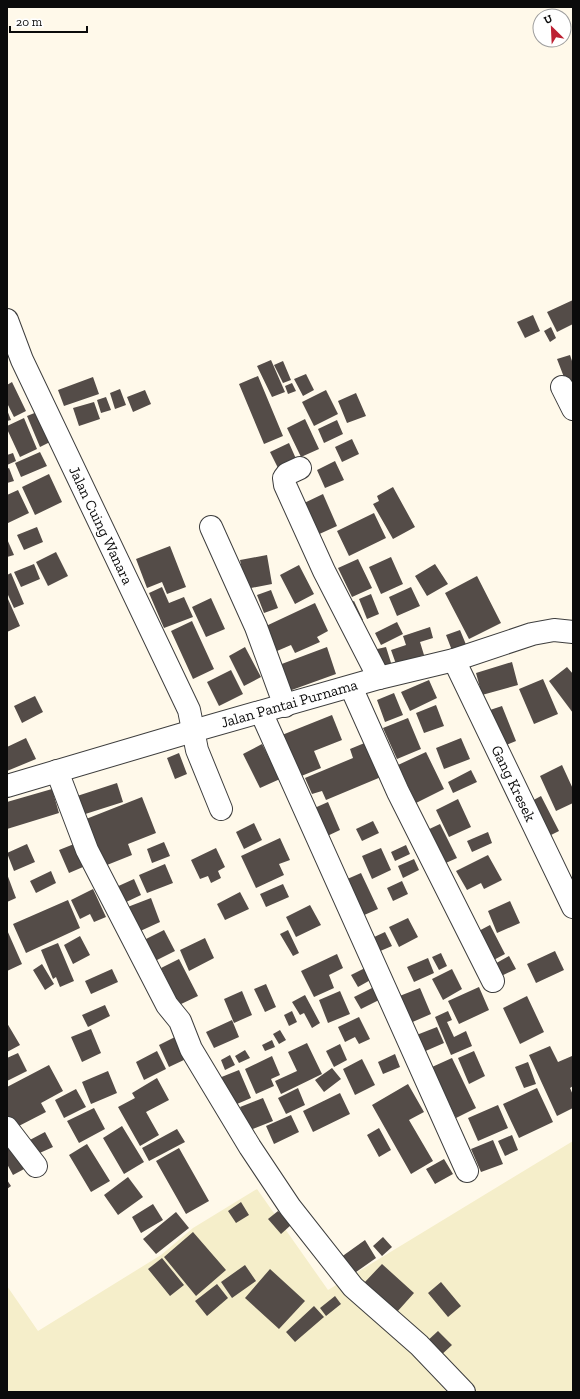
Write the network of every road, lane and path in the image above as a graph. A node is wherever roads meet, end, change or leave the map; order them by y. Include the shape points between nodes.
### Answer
1 (7, 320) edge
2 (15, 363) edge
3 (562, 387) dead end
4 (573, 409) edge
5 (300, 468) dead end
6 (211, 527) dead end
7 (573, 632) edge
8 (454, 660) junction
9 (379, 678) junction
10 (351, 687) junction
11 (285, 706) junction
12 (261, 712) junction
13 (193, 731) junction
14 (57, 771) junction
15 (7, 786) edge
16 (221, 809) dead end
17 (573, 907) edge
18 (493, 981) dead end
19 (7, 1128) edge
20 (36, 1166) dead end
21 (467, 1171) dead end
22 (464, 1392) edge

1 - 2 street, Jalan Cuing Wanara
2 - 13 street, Jalan Cuing Wanara via 188,710
3 - 4 street
5 - 9 street via 287,474 284,478 285,485 324,571
6 - 11 street via 256,627
7 - 8 street, Jalan Pantai Purnama via 554,630 532,634
8 - 9 street, Jalan Pantai Purnama
8 - 17 street, Gang Kresek
9 - 10 street, Jalan Pantai Purnama
10 - 11 street, Jalan Pantai Purnama
10 - 18 street via 398,792
11 - 12 street, Jalan Pantai Purnama
12 - 13 street, Jalan Pantai Purnama
12 - 21 street
13 - 14 street, Jalan Pantai Purnama
13 - 16 street, Jalan Cuing Wanara via 197,750
14 - 15 street, Jalan Pantai Purnama
14 - 22 street via 87,850 167,1004 180,1022 191,1049 250,1147 290,1207 353,1287 420,1345
19 - 20 street

